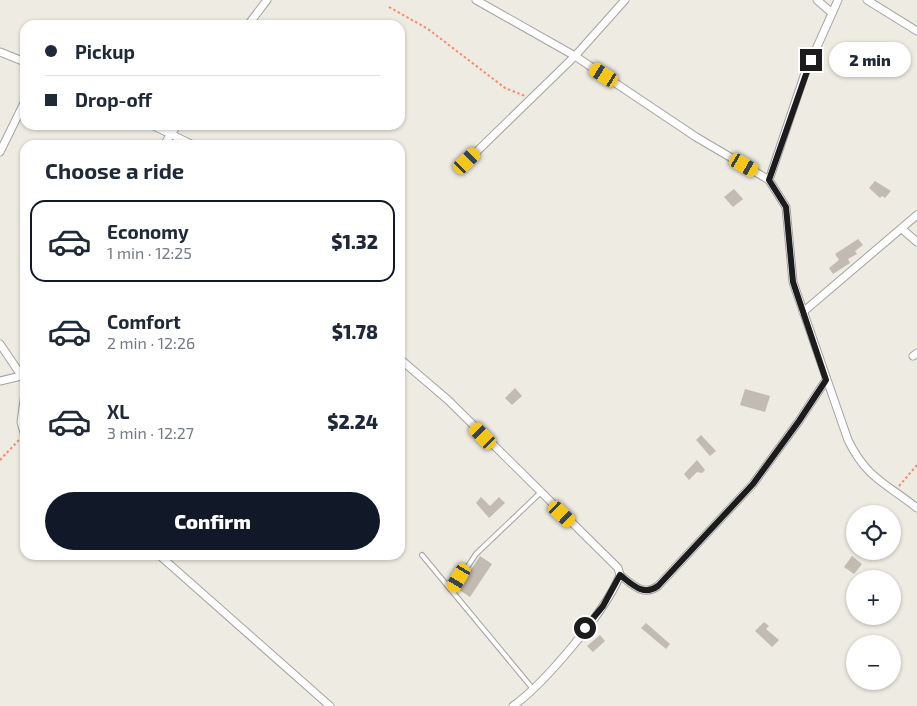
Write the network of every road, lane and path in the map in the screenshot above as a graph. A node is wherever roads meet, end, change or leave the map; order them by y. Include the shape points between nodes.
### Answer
1 (267, 0) edge
2 (476, 0) edge
3 (625, 0) edge
4 (817, 0) edge
5 (838, 0) edge
6 (867, 0) edge
7 (388, 6) dead end
8 (832, 13) junction
9 (252, 20) edge
10 (917, 31) edge
11 (0, 52) edge
12 (575, 56) junction
13 (20, 60) edge
14 (532, 98) junction
15 (20, 111) edge
16 (163, 130) edge
17 (174, 130) edge
18 (171, 134) junction
19 (167, 140) edge
20 (183, 140) edge
21 (0, 152) edge
22 (467, 161) dead end
23 (769, 180) junction
24 (917, 215) edge
25 (902, 229) junction
26 (917, 242) edge
27 (803, 312) junction
28 (0, 344) edge
29 (405, 363) edge
30 (20, 374) edge
31 (20, 378) edge
32 (826, 380) junction
33 (0, 381) edge
34 (20, 441) edge
35 (0, 460) edge
36 (917, 465) edge
37 (894, 492) junction
38 (540, 493) junction
39 (917, 508) edge
40 (422, 555) dead end
41 (165, 560) edge
42 (620, 575) junction
43 (452, 590) junction
44 (533, 689) junction
45 (330, 706) edge
46 (513, 706) edge

1 - 9 street
2 - 12 street
3 - 12 street
4 - 8 street
5 - 8 street
6 - 10 street
7 - 14 path via 428,29 505,88
8 - 23 street via 804,76
11 - 13 street
12 - 14 street
12 - 23 street via 696,137
14 - 22 street
15 - 21 street
16 - 18 street
17 - 18 street
18 - 19 street
18 - 20 street
23 - 27 street via 786,207 793,282
24 - 25 street
25 - 26 street
25 - 27 street
27 - 32 street
28 - 30 street
29 - 38 street via 448,400
31 - 33 street
32 - 37 street via 856,456 872,476
32 - 42 street via 753,484 658,586 644,591
34 - 35 path
36 - 37 path
37 - 39 street
38 - 42 street via 611,559
38 - 43 lane via 476,554
40 - 43 lane
41 - 45 street
42 - 44 street via 603,606
43 - 44 lane
44 - 46 street

